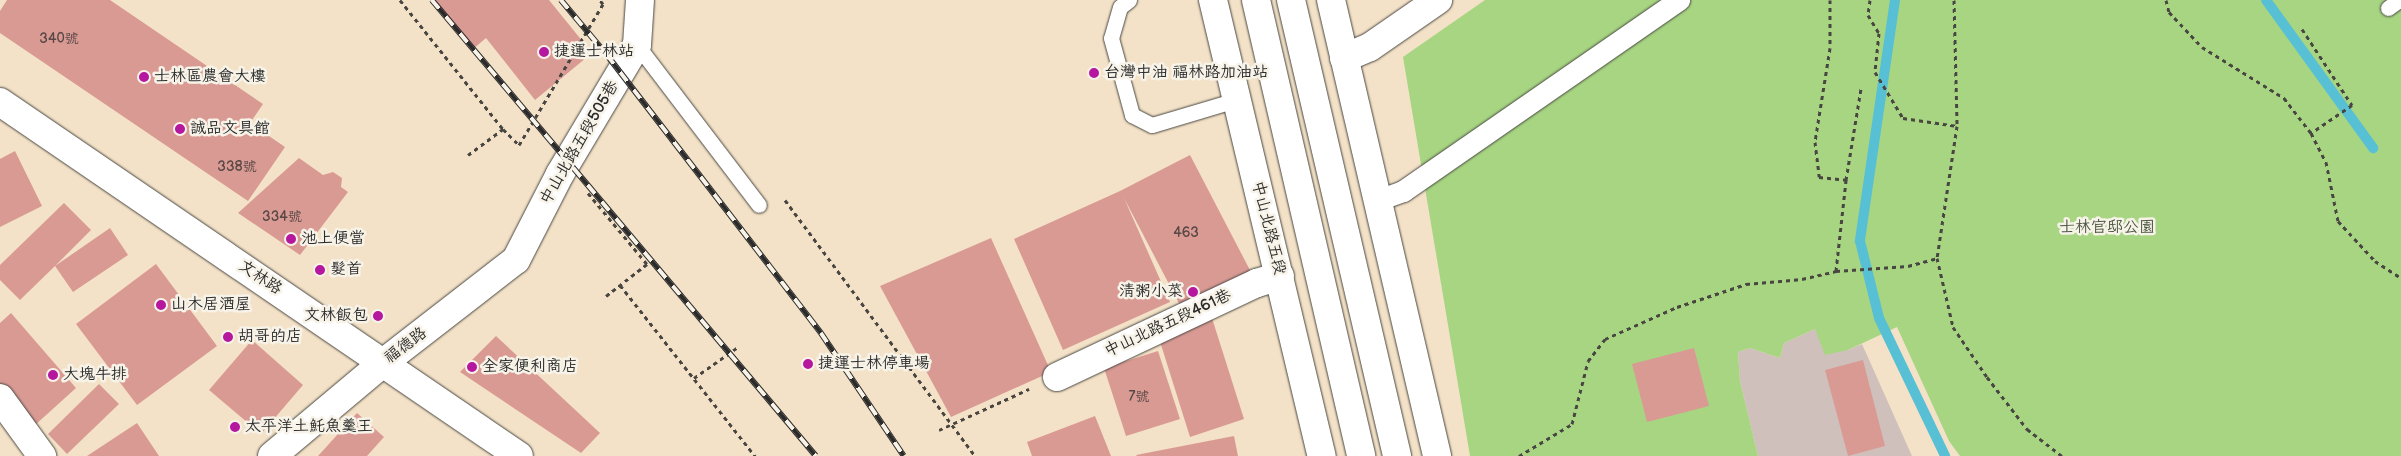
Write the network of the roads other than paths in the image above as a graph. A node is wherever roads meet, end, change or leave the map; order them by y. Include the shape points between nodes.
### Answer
1 (640, 0) edge
2 (1129, 0) edge
3 (1213, 0) edge
4 (1256, 0) edge
5 (1291, 0) edge
6 (1331, 0) edge
7 (1438, 0) edge
8 (1679, 0) edge
9 (637, 45) junction
10 (1344, 58) junction
11 (1236, 100) junction
12 (0, 102) edge
13 (1378, 200) junction
14 (759, 205) dead end
15 (532, 229) joint
16 (1280, 276) junction
17 (384, 363) junction
18 (1058, 377) road end
19 (0, 398) edge
20 (42, 456) edge
21 (272, 456) edge
22 (519, 456) edge
23 (1322, 456) edge
24 (1361, 456) edge
25 (1397, 456) edge
26 (1437, 456) edge

1 - 9 main road, 中山北路五段505巷
2 - 11 lane via 1120,8 1111,38 1132,115 1152,125
3 - 11 main road, 中山北路五段
4 - 24 main road
5 - 25 main road
6 - 10 main road
7 - 10 main road via 1370,47
8 - 13 street via 1403,191
9 - 14 lane
9 - 15 main road, 中山北路五段505巷 via 560,174
10 - 13 main road
11 - 16 main road, 中山北路五段
12 - 17 main road, 文林路
13 - 26 main road
15 - 17 main road, 福德路 via 511,265
16 - 18 main road, 中山北路五段461巷 via 1257,282
16 - 23 main road, 中山北路五段
17 - 21 main road, 福德路
17 - 22 main road, 文林路
19 - 20 main road

